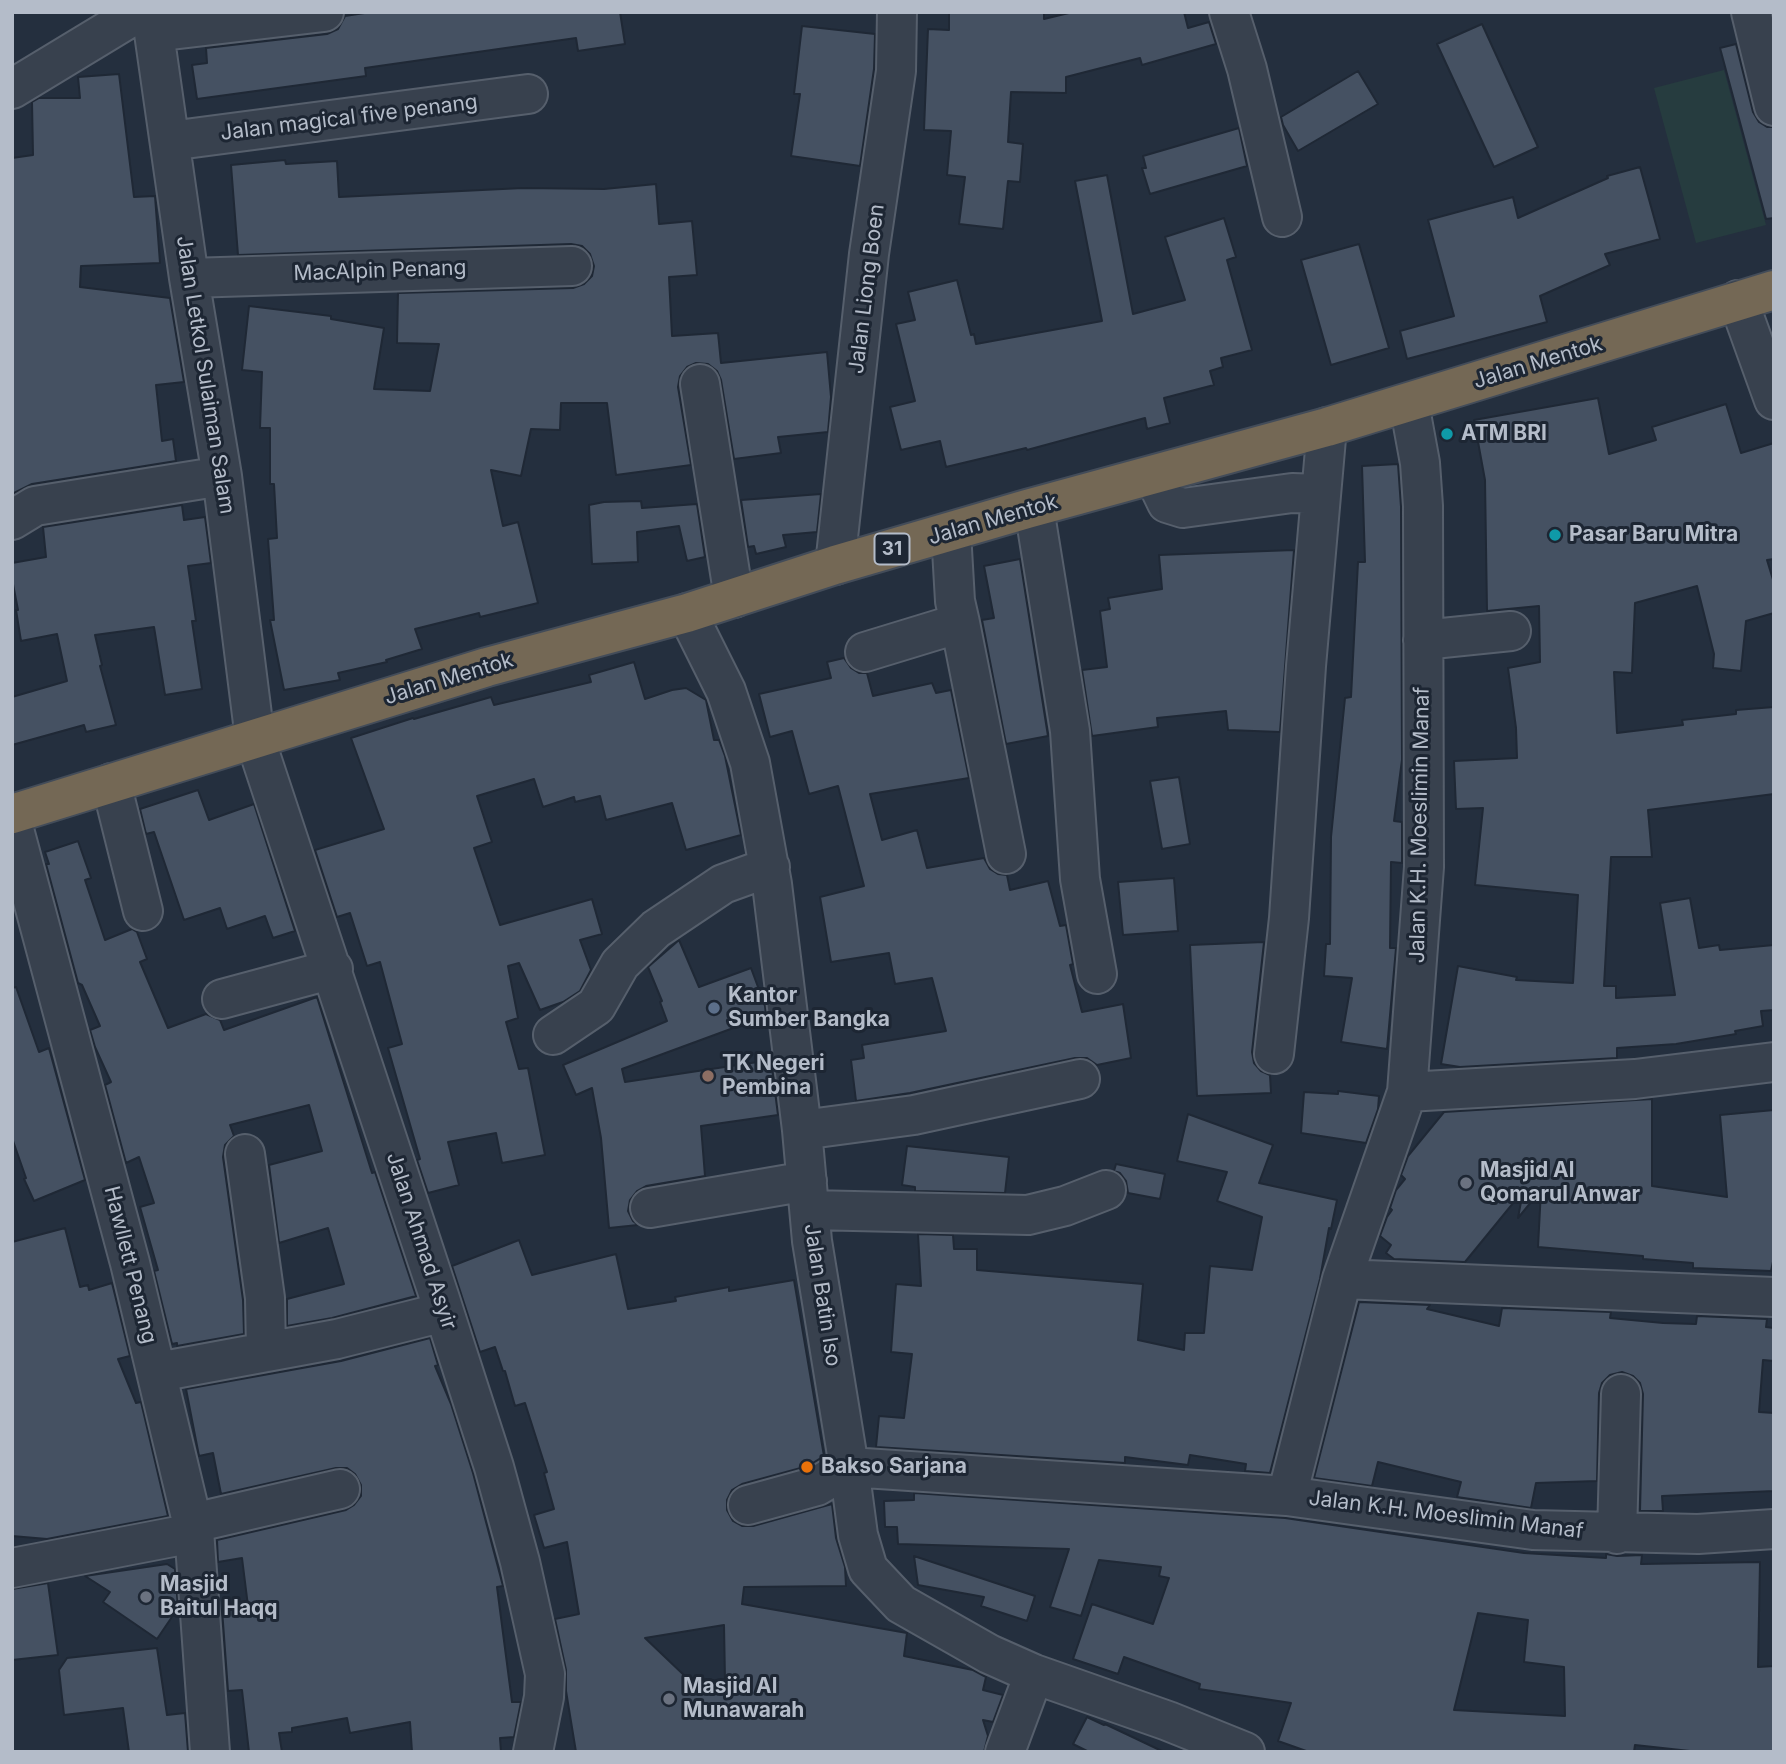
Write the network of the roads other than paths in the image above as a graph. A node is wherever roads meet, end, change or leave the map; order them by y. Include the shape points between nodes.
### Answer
1 (324, 12) edge
2 (897, 12) edge
3 (1229, 12) edge
4 (1751, 12) edge
5 (148, 19) edge
6 (12, 89) edge
7 (528, 94) dead end
8 (1774, 107) edge
9 (170, 141) junction
10 (1282, 217) dead end
11 (572, 266) dead end
12 (189, 278) junction
13 (1756, 295) edge
14 (700, 384) dead end
15 (1774, 400) edge
16 (1409, 403) junction
17 (1327, 427) junction
18 (222, 476) junction
19 (1154, 476) junction
20 (1321, 494) junction
21 (1034, 508) junction
22 (12, 520) edge
23 (951, 532) junction
24 (835, 565) junction
25 (734, 598) junction
26 (687, 613) junction
27 (960, 623) junction
28 (1511, 631) dead end
29 (1423, 640) junction
30 (864, 652) dead end
31 (254, 739) junction
32 (110, 783) junction
33 (12, 814) edge
34 (12, 822) edge
35 (1006, 854) dead end
36 (770, 867) junction
37 (143, 911) dead end
38 (333, 969) junction
39 (1097, 974) dead end
40 (222, 999) dead end
41 (553, 1035) dead end
42 (1274, 1054) dead end
43 (1774, 1062) edge
44 (1080, 1079) dead end
45 (1407, 1092) junction
46 (802, 1130) junction
47 (245, 1154) dead end
48 (1106, 1190) dead end
49 (808, 1195) junction
50 (650, 1208) dead end
51 (1342, 1279) junction
52 (1774, 1297) edge
53 (444, 1312) junction
54 (266, 1352) junction
55 (158, 1372) junction
56 (1621, 1394) dead end
57 (849, 1467) junction
58 (340, 1489) dead end
59 (1287, 1496) junction
60 (748, 1505) dead end
61 (194, 1527) junction
62 (1774, 1529) edge
63 (1617, 1534) junction
64 (12, 1568) edge
65 (1034, 1674) junction
66 (1165, 1737) edge
67 (211, 1752) edge
68 (533, 1752) edge
69 (1005, 1752) edge
70 (1245, 1752) edge

1 - 5 street
2 - 24 street, Jalan Liong Boen via 897,71 869,254
3 - 10 street
4 - 8 street
5 - 6 street
5 - 9 street, Jalan Letkol Sulaiman Salam
7 - 9 street, Jalan magical five penang
9 - 12 street, Jalan Letkol Sulaiman Salam
11 - 12 street, MacAlpin Penang
12 - 18 street, Jalan Letkol Sulaiman Salam
13 - 15 street
13 - 16 highway, Jalan Mentok / 31
14 - 25 street
16 - 17 highway, Jalan Mentok / 31
16 - 29 street, Jalan K.H. Moeslimin Manaf via 1423,506
17 - 19 highway, Jalan Mentok / 31
17 - 20 street
18 - 22 street via 35,506
18 - 31 street, Jalan Letkol Sulaiman Salam
19 - 20 street via 1167,503 1184,508 1292,493
19 - 21 highway, Jalan Mentok / 31
20 - 42 street via 1289,918
21 - 23 highway, Jalan Mentok / 31
21 - 39 street via 1070,731 1080,879
23 - 24 highway, Jalan Mentok / 31
23 - 27 street
24 - 25 highway, Jalan Mentok / 31
25 - 26 highway, Jalan Mentok / 31
26 - 31 highway, Jalan Mentok / 31 via 487,667
26 - 36 street, Jalan Batin Iso via 737,718
27 - 30 street
27 - 35 street
28 - 29 street
29 - 45 street, Jalan K.H. Moeslimin Manaf via 1424,867
31 - 32 highway, Jalan Mentok / 31
31 - 38 street, Jalan Ahmad Asyir
32 - 33 highway, Jalan Mentok / 31
32 - 37 street
34 - 55 street, Hawllett Penang
36 - 41 street via 723,884 656,929 620,964 596,1006
36 - 46 street, Jalan Batin Iso
38 - 40 street
38 - 53 street, Jalan Ahmad Asyir
43 - 45 street via 1635,1079
44 - 46 street via 914,1115
45 - 51 street, Jalan K.H. Moeslimin Manaf
46 - 49 street, Jalan Batin Iso
47 - 54 street via 265,1298
48 - 49 street via 1028,1216
49 - 50 street
49 - 57 street, Jalan Batin Iso
51 - 52 street
51 - 59 street, Jalan K.H. Moeslimin Manaf
53 - 54 street
53 - 68 street, Jalan Ahmad Asyir via 494,1467 545,1674
54 - 55 street
55 - 61 street, Hawllett Penang
56 - 63 street
57 - 59 street, Jalan K.H. Moeslimin Manaf
57 - 60 street via 817,1486
57 - 65 street, Jalan Batin Iso via 858,1535 868,1569 882,1586 901,1604
58 - 61 street
59 - 63 street, Jalan K.H. Moeslimin Manaf via 1534,1530
61 - 64 street via 183,1535
61 - 67 street, Hawllett Penang
62 - 63 street, Jalan K.H. Moeslimin Manaf
65 - 66 street, Jalan Batin Iso
65 - 69 street
66 - 70 street, Jalan Batin Iso

